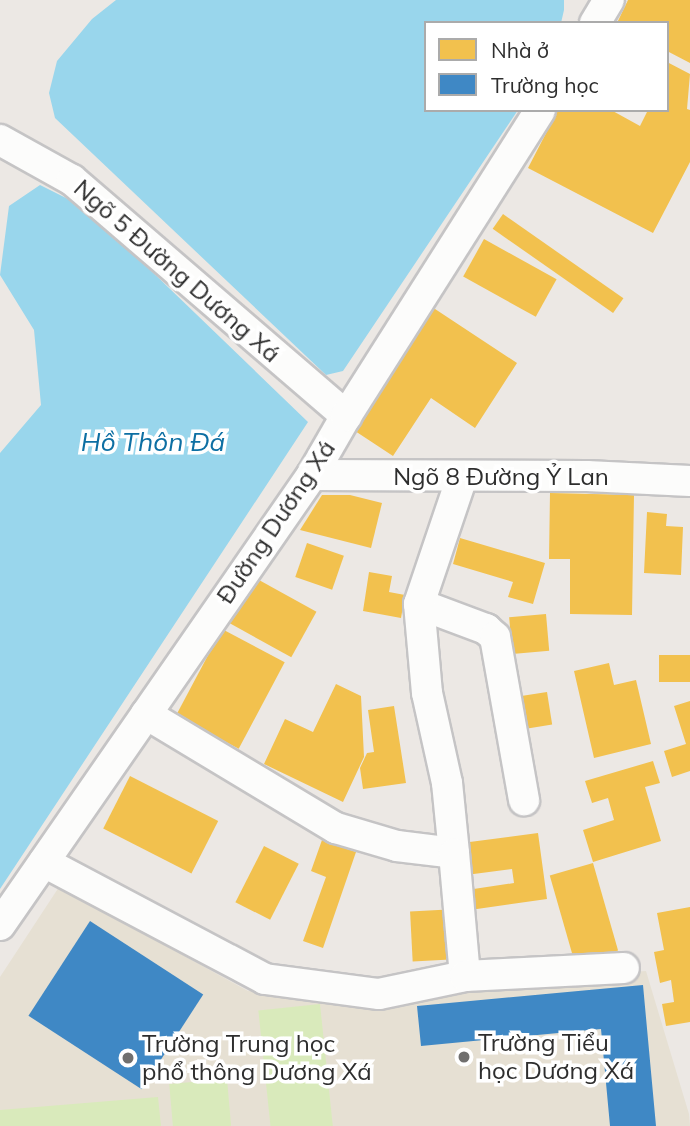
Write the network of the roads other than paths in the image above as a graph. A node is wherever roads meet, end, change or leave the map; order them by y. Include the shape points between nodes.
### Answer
1 (610, 0) edge
2 (596, 21) edge
3 (539, 112) edge
4 (0, 140) edge
5 (346, 416) junction
6 (312, 475) junction
7 (462, 477) junction
8 (690, 481) edge
9 (419, 604) junction
10 (146, 714) junction
11 (524, 800) dead end
12 (454, 853) junction
13 (44, 862) junction
14 (0, 925) edge
15 (624, 968) dead end
16 (465, 976) junction

1 - 2 street
3 - 5 street, Đường Dương Xá
4 - 5 street, Ngõ 5 Đường Dương Xá via 72,180
5 - 6 street, Đường Dương Xá
6 - 7 street, Ngõ 8 Đường Ỷ Lan
6 - 10 street, Đường Dương Xá
7 - 8 street, Ngõ 8 Đường Ỷ Lan
7 - 9 street
9 - 11 street via 486,629 495,637
9 - 12 street via 427,693 447,783
10 - 12 street via 336,828 397,846
10 - 13 street, Đường Dương Xá
12 - 16 street
13 - 14 street, Đường Dương Xá
13 - 16 street via 265,979 379,993
15 - 16 street

